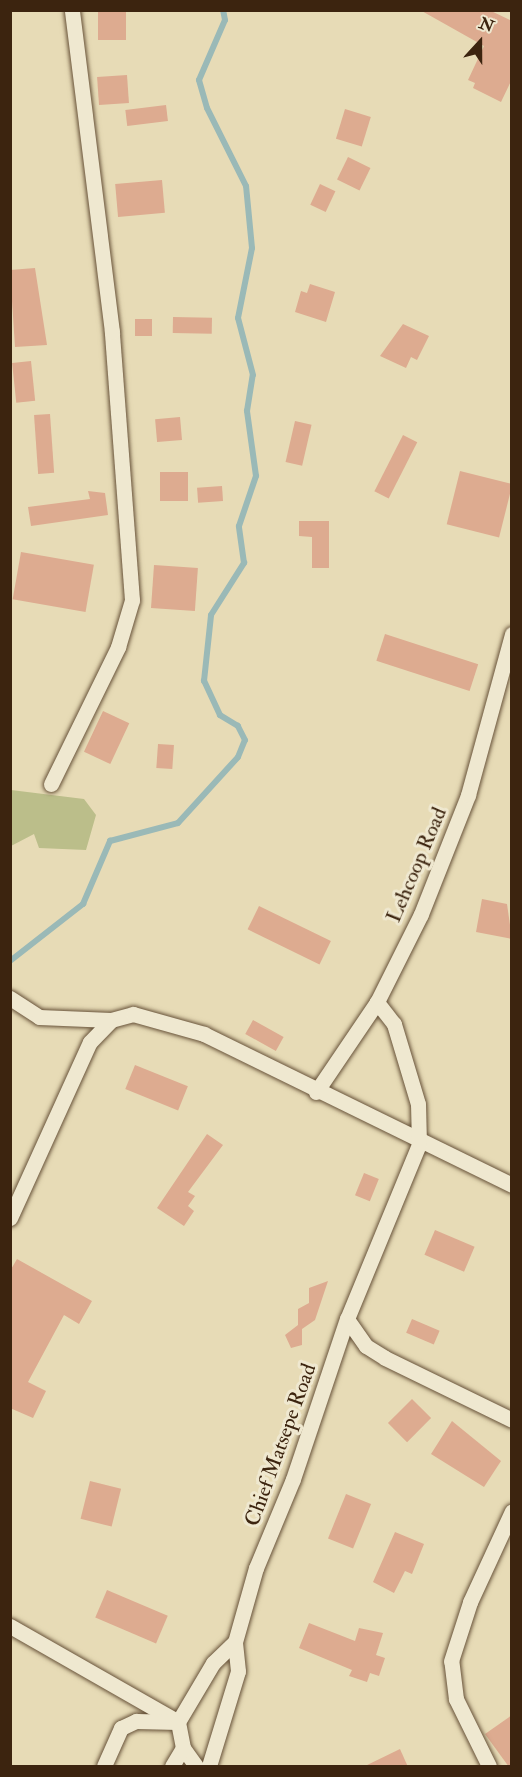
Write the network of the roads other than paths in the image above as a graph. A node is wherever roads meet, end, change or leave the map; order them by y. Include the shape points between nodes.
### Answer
1 (72, 10) edge
2 (512, 634) edge
3 (51, 784) dead end
4 (10, 998) edge
5 (377, 1002) junction
6 (111, 1020) junction
7 (316, 1092) junction
8 (419, 1144) junction
9 (512, 1185) edge
10 (10, 1218) edge
11 (347, 1319) junction
12 (512, 1420) edge
13 (512, 1511) edge
14 (10, 1626) edge
15 (235, 1642) junction
16 (178, 1722) junction
17 (183, 1748) junction
18 (104, 1767) edge
19 (172, 1767) edge
20 (196, 1767) edge
21 (209, 1767) edge
22 (489, 1767) edge

1 - 3 street via 112,332 132,600 118,647
2 - 5 street, Lehcoop Road via 468,795 421,914
4 - 6 street via 39,1017
5 - 7 street, Lehcoop Road
5 - 8 street via 394,1024 418,1104
6 - 7 street via 133,1014 204,1034
6 - 10 street via 70,1079
7 - 8 street
8 - 9 street
8 - 11 street, Chief Matsepe Road
11 - 12 street via 366,1346 385,1358
11 - 15 street, Chief Matsepe Road via 293,1479 256,1568
13 - 22 street via 470,1602 451,1661 456,1699
14 - 16 street
15 - 16 street via 213,1663
15 - 21 street, Chief Matsepe Road via 238,1671
16 - 17 street
16 - 18 street via 136,1721 121,1728
17 - 19 street
17 - 20 street

